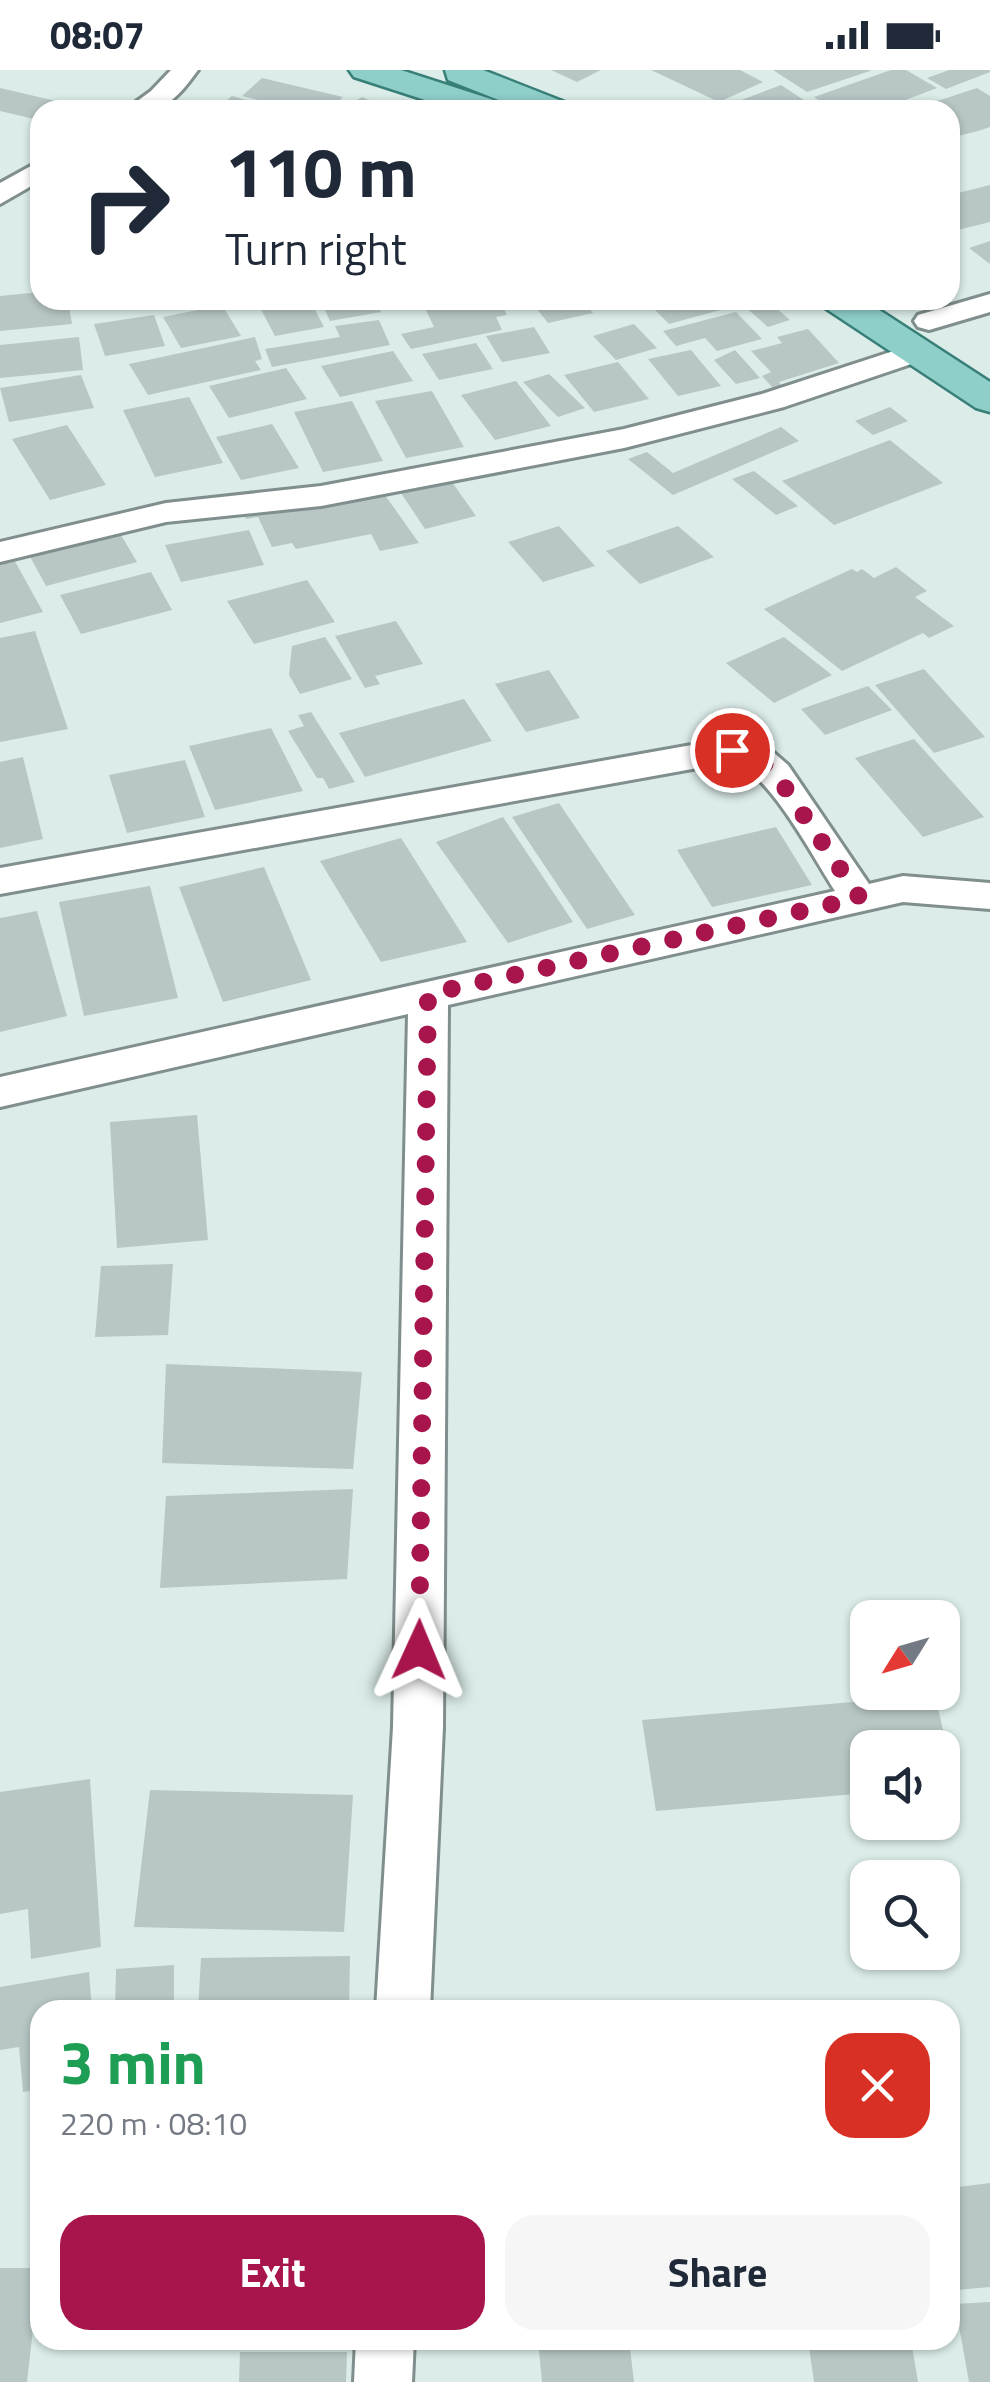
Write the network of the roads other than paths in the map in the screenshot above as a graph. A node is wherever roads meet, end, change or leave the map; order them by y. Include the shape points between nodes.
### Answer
1 (185, 70) edge
2 (366, 70) edge
3 (448, 70) edge
4 (494, 87) edge
5 (155, 100) edge
6 (528, 100) edge
7 (30, 176) edge
8 (0, 196) edge
9 (990, 303) edge
10 (861, 310) edge
11 (904, 310) edge
12 (924, 337) junction
13 (990, 361) edge
14 (990, 400) edge
15 (0, 552) edge
16 (0, 881) edge
17 (990, 896) edge
18 (860, 898) junction
19 (428, 994) junction
20 (0, 1092) edge
21 (404, 2000) edge
22 (385, 2350) edge
23 (383, 2382) edge

1 - 5 street
2 - 4 main road
3 - 4 main road
4 - 6 main road
7 - 8 street
9 - 12 street
10 - 12 main road
11 - 12 main road
12 - 13 main road
12 - 14 main road
12 - 15 street via 852,378 740,409 316,496 90,528
16 - 18 street via 732,750 753,754 775,773
17 - 18 street via 903,888
18 - 19 street
19 - 20 street
19 - 21 street via 418,1728
22 - 23 street

